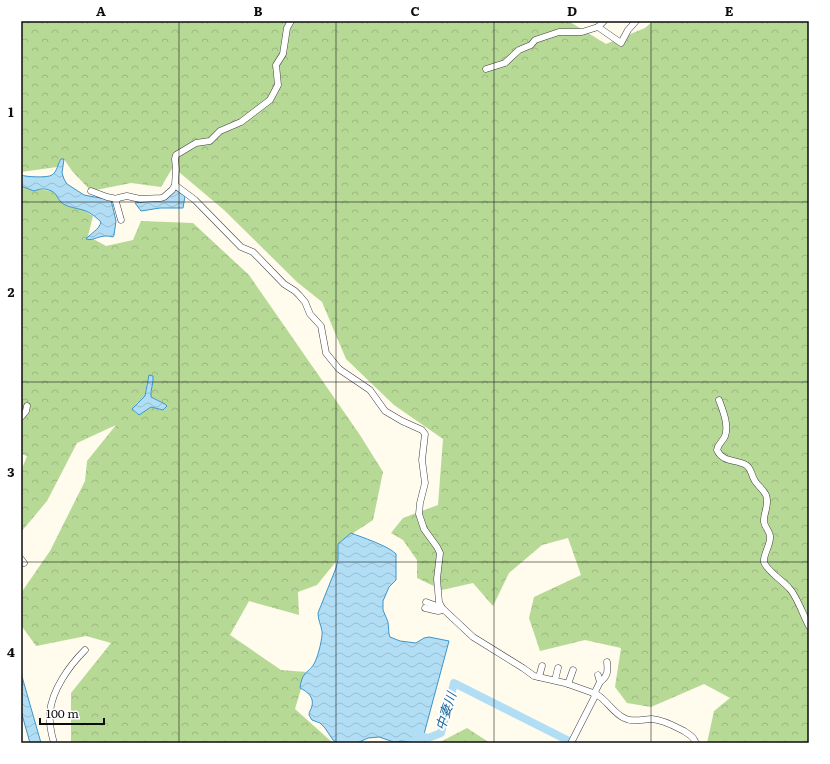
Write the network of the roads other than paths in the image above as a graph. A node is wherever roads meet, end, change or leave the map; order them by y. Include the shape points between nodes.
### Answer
1 (291, 21) edge
2 (604, 21) edge
3 (636, 21) edge
4 (598, 27) junction
5 (486, 69) dead end
6 (175, 185) junction
7 (91, 191) dead end
8 (117, 199) junction
9 (121, 220) dead end
10 (720, 400) dead end
11 (27, 406) dead end
12 (21, 417) edge
13 (425, 605) dead end
14 (442, 609) junction
15 (809, 626) edge
16 (85, 650) dead end
17 (607, 662) dead end
18 (542, 666) dead end
19 (558, 668) dead end
20 (573, 670) dead end
21 (598, 675) dead end
22 (539, 677) junction
23 (556, 680) junction
24 (600, 682) junction
25 (568, 684) junction
26 (595, 694) junction
27 (572, 742) edge
28 (54, 743) edge
29 (694, 743) edge

1 - 6 street via 287,28 282,54 276,65 278,85 270,100 241,122 220,131 210,141 196,143 176,155
2 - 4 street
3 - 4 street via 621,43
4 - 5 street via 587,32 559,32 540,38 531,46 519,50 505,63
6 - 8 street via 161,198 140,199 121,196
6 - 14 street via 195,200 242,247 253,252 300,296 310,314 321,326 326,353 339,369 370,390 385,411 425,434 422,460 425,483 419,514 424,530 440,553 437,579
7 - 8 street
8 - 9 street
10 - 15 street via 726,430 725,438 717,450 726,460 749,468 755,481 766,494 764,524 771,536 764,558 765,563 790,589
11 - 12 street
13 - 14 street
14 - 22 street via 473,637
16 - 28 street via 59,684 50,707
17 - 24 street via 607,674
18 - 22 street
19 - 23 street
20 - 25 street
21 - 24 street
22 - 23 street
23 - 25 street
24 - 26 street
25 - 26 street
26 - 27 street
26 - 29 street via 623,718 652,719 669,723 693,737

